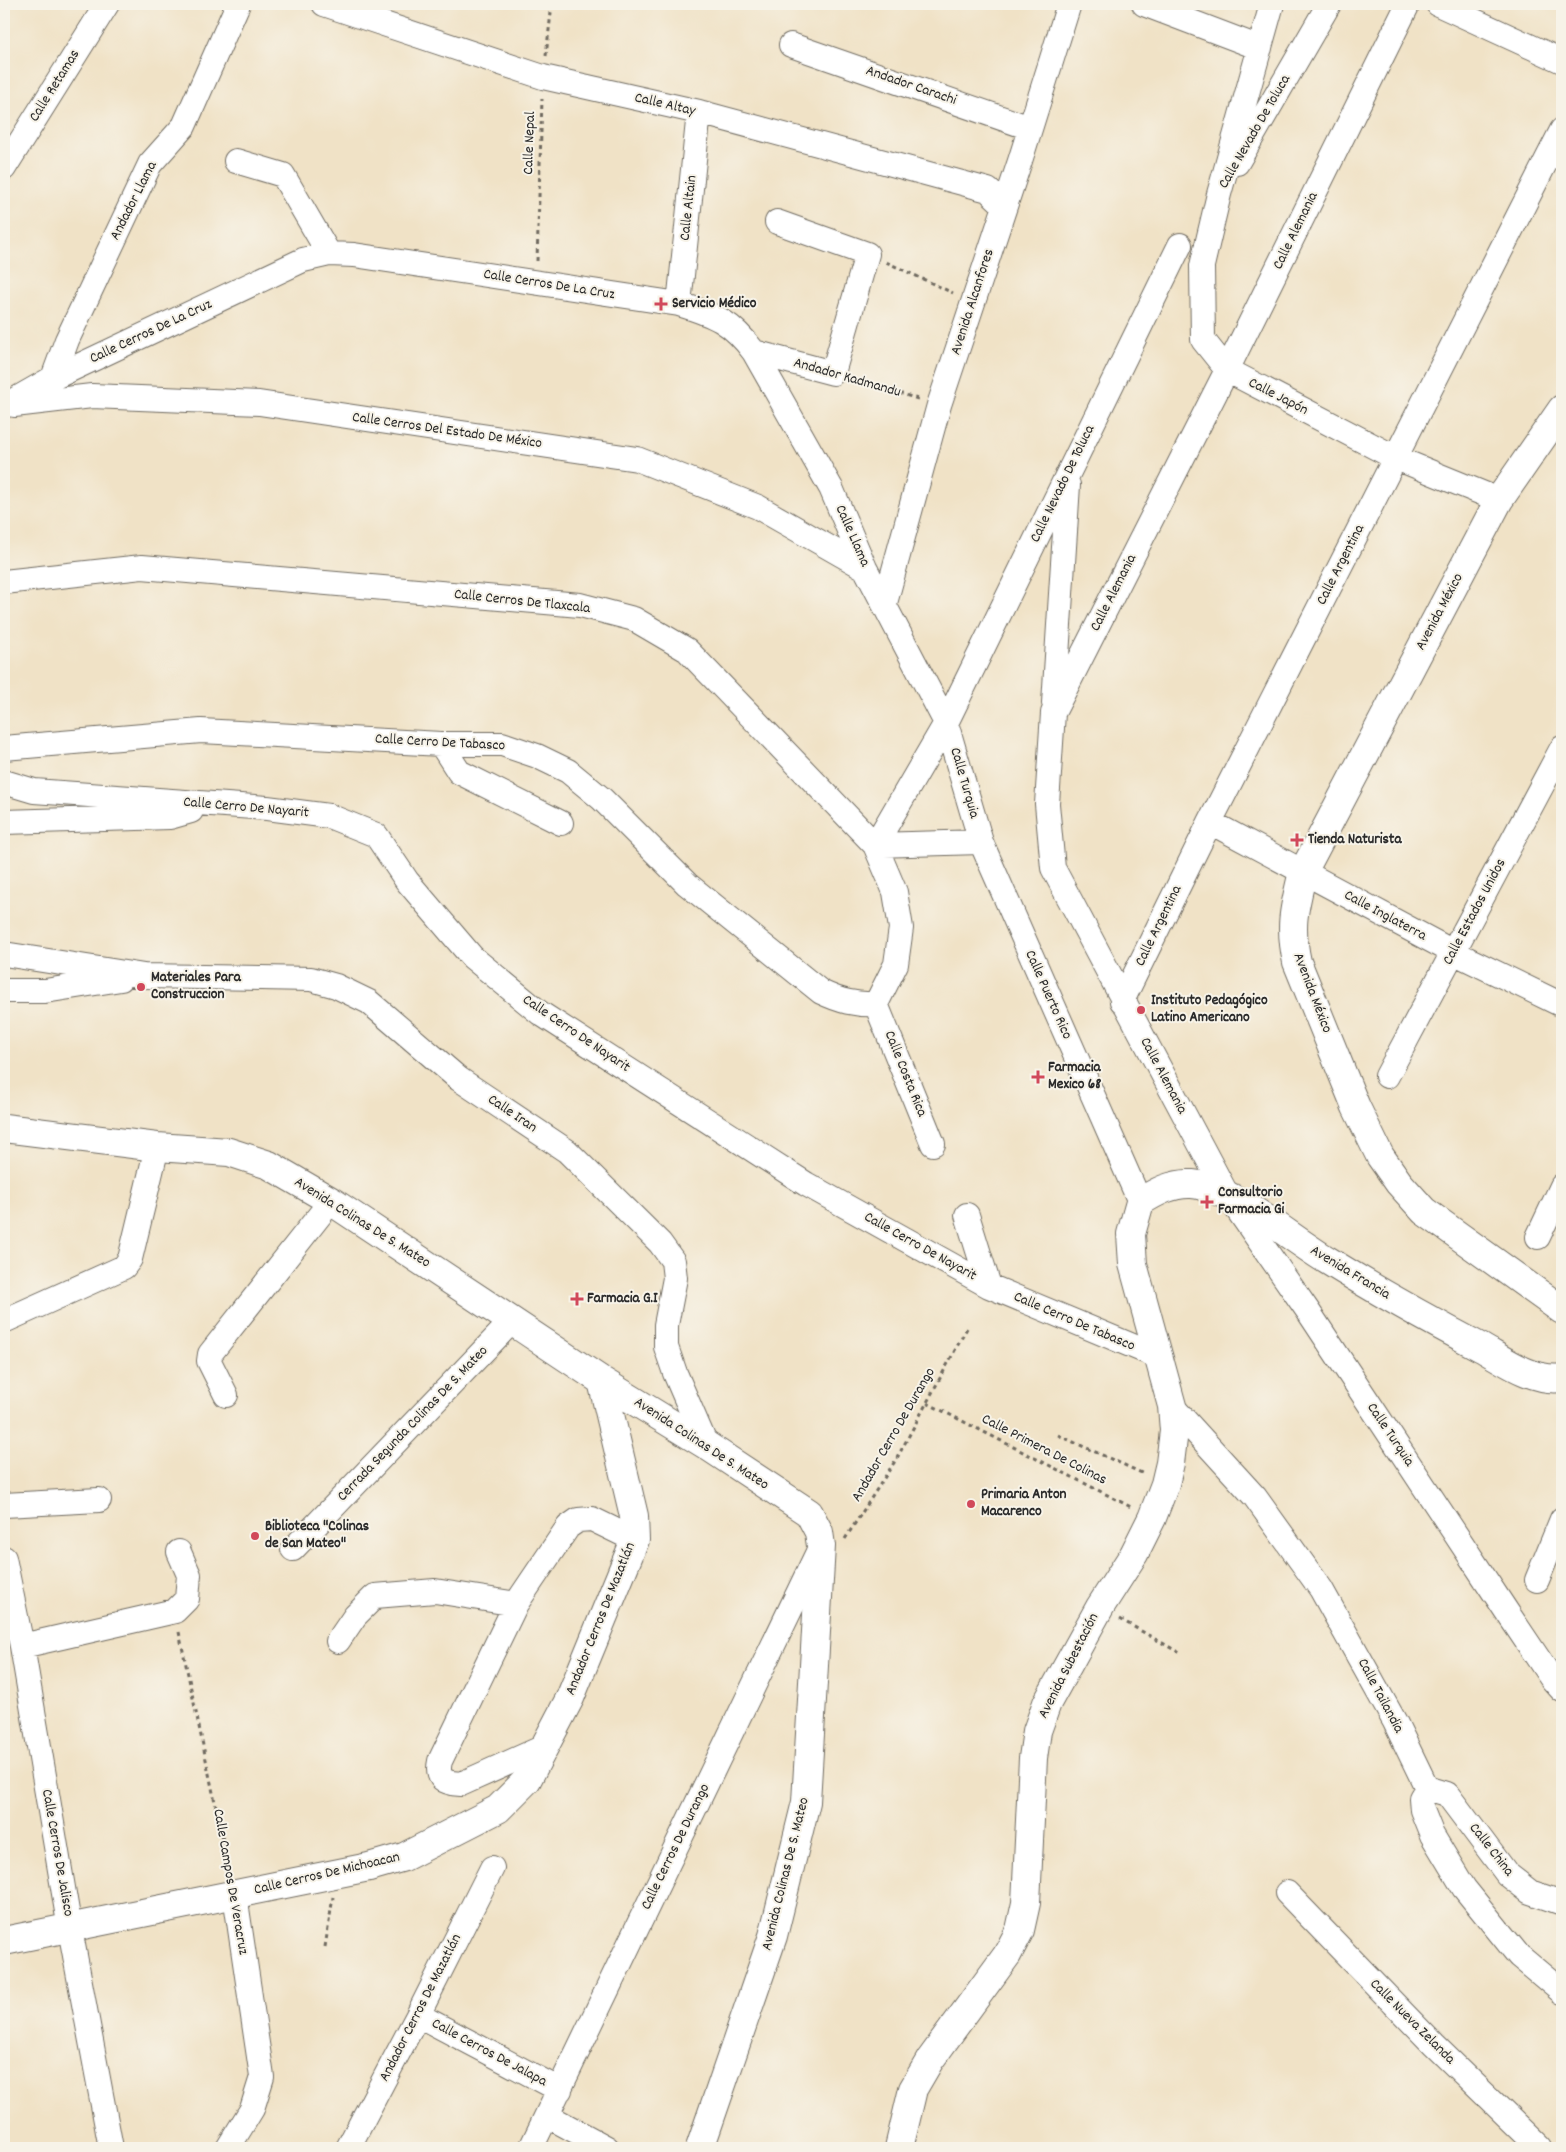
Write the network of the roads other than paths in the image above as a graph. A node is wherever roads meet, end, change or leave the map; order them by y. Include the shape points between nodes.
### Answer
1 (107, 4) edge
2 (238, 4) edge
3 (324, 4) edge
4 (1069, 4) edge
5 (1144, 4) edge
6 (1272, 4) edge
7 (1329, 4) edge
8 (1408, 4) edge
9 (1438, 4) edge
10 (791, 44) dead end
11 (1260, 48) junction
12 (1562, 61) edge
13 (699, 112) junction
14 (1030, 128) junction
15 (1562, 130) edge
16 (236, 161) dead end
17 (4, 168) edge
18 (1219, 194) junction
19 (1004, 205) junction
20 (777, 222) dead end
21 (1180, 245) dead end
22 (329, 254) junction
23 (679, 304) junction
24 (754, 352) junction
25 (1228, 370) junction
26 (53, 378) junction
27 (4, 406) edge
28 (1562, 409) edge
29 (1396, 458) junction
30 (1069, 472) junction
31 (1499, 500) junction
32 (865, 568) junction
33 (4, 582) edge
34 (885, 603) junction
35 (1053, 712) junction
36 (946, 724) junction
37 (441, 744) junction
38 (4, 748) edge
39 (1562, 748) edge
40 (4, 782) edge
41 (214, 805) junction
42 (4, 822) edge
43 (1210, 822) junction
44 (561, 823) dead end
45 (981, 842) junction
46 (876, 845) junction
47 (1303, 872) junction
48 (1453, 952) junction
49 (4, 954) edge
50 (144, 976) junction
51 (4, 991) edge
52 (1122, 1001) junction
53 (876, 1004) junction
54 (1562, 1005) edge
55 (1387, 1076) dead end
56 (4, 1128) edge
57 (933, 1144) dead end
58 (157, 1147) junction
59 (1562, 1186) edge
60 (1226, 1193) junction
61 (331, 1200) junction
62 (1140, 1202) junction
63 (967, 1216) dead end
64 (1538, 1237) dead end
65 (990, 1286) junction
66 (1562, 1310) edge
67 (513, 1320) junction
68 (4, 1322) edge
69 (1159, 1357) junction
70 (1562, 1378) edge
71 (602, 1381) junction
72 (226, 1395) dead end
73 (1172, 1406) junction
74 (706, 1445) junction
75 (98, 1500) dead end
76 (4, 1505) edge
77 (1562, 1519) edge
78 (635, 1540) junction
79 (831, 1546) junction
80 (293, 1549) dead end
81 (179, 1552) dead end
82 (4, 1558) edge
83 (1537, 1580) dead end
84 (516, 1604) junction
85 (338, 1641) dead end
86 (22, 1646) junction
87 (1559, 1683) edge
88 (546, 1746) junction
89 (1427, 1788) junction
90 (498, 1809) joint
91 (492, 1868) dead end
92 (1287, 1893) dead end
93 (235, 1895) junction
94 (1562, 1903) edge
95 (70, 1929) junction
96 (4, 1941) edge
97 (1562, 1992) edge
98 (418, 2015) junction
99 (560, 2090) junction
100 (548, 2116) junction
101 (111, 2148) edge
102 (228, 2148) edge
103 (348, 2148) edge
104 (531, 2148) edge
105 (607, 2148) edge
106 (700, 2148) edge
107 (898, 2148) edge
108 (1540, 2148) edge

1 - 17 street, Calle Retamas
2 - 26 street, Andador Llama via 184,126 150,164 67,340
3 - 13 street, Calle Altay via 543,77
4 - 14 street, Avenida Alcanfores
5 - 11 street
6 - 11 street, Calle Nevado De Toluca
7 - 18 street, Calle Nevado De Toluca
8 - 25 street, Calle Alemania
9 - 12 street
10 - 14 street, Andador Carachi
11 - 18 street, Calle Nevado De Toluca
13 - 19 street, Calle Altay via 988,190
13 - 23 street, Calle Altain
14 - 19 street, Avenida Alcanfores
15 - 29 street, Calle Argentina
16 - 22 street via 283,175
18 - 25 street, Calle Japón via 1202,266 1203,340
19 - 34 street, Avenida Alcanfores via 939,405
20 - 24 street, Andador Kadmandu via 868,254 833,373
21 - 30 street, Calle Nevado De Toluca
22 - 23 street, Calle Cerros De La Cruz via 354,255
22 - 26 street, Calle Cerros De La Cruz via 303,260
23 - 24 street, Calle Cerros De La Cruz via 722,320 740,334
24 - 32 street, Calle Llama via 831,488
25 - 29 street, Calle Japón
25 - 35 street, Calle Alemania
26 - 27 street, Calle Cerros De La Cruz
27 - 32 street, Calle Cerros Del Estado De México via 92,396 259,403 638,459 758,507
28 - 31 street, Avenida México
29 - 31 street, Calle Japón
29 - 43 street, Calle Argentina
30 - 35 street
30 - 36 street, Calle Nevado De Toluca
31 - 47 street, Avenida México
32 - 34 street, Calle Llama
33 - 46 street, Calle Cerros De Tlaxcala via 142,567 580,605 634,620 687,650
34 - 36 street, Calle Llama
35 - 52 street, Calle Alemania via 1047,804 1053,868
36 - 45 street, Calle Turquia
36 - 46 street, Calle Nevado De Toluca
37 - 38 street, Calle Cerro De Tabasco via 201,731
37 - 44 street via 459,772
37 - 53 street, Calle Cerro De Tabasco via 502,744 568,771 602,799 687,884 821,992 842,1001
39 - 48 street, Calle Estados Unidos
40 - 41 street, Calle Cerro De Nayarit via 34,791
41 - 42 street via 170,817
41 - 65 street, Calle Cerro De Nayarit via 329,816 376,834 407,881 472,957 540,1013 806,1184
43 - 47 street, Calle Inglaterra
43 - 52 street, Calle Argentina
45 - 46 street
45 - 62 street, Calle Puerto Rico
46 - 53 street via 895,892 901,928 896,964
47 - 48 street, Calle Inglaterra
47 - 66 street, Avenida México via 1293,915 1292,939 1297,962 1356,1107 1380,1156 1424,1211
48 - 54 street, Calle Inglaterra
48 - 55 street, Calle Estados Unidos
49 - 50 street
50 - 51 street via 45,991
50 - 74 street, Calle Iran via 311,979 336,986 370,1002 460,1079 567,1151 660,1243 673,1261 676,1278 666,1325 666,1347
52 - 60 street, Calle Alemania
53 - 57 street, Calle Costa Rica
56 - 58 street, Avenida Colinas De S. Mateo
58 - 61 street, Avenida Colinas De S. Mateo via 229,1152 268,1165
58 - 68 street via 130,1259 124,1267
59 - 64 street
60 - 62 street, Avenida Francia via 1192,1184 1160,1189
60 - 70 street, Avenida Francia via 1326,1260 1442,1327 1524,1371
60 - 87 street, Calle Turquia
61 - 67 street, Avenida Colinas De S. Mateo
61 - 72 street via 210,1354 209,1362
62 - 69 street, Avenida Subestación via 1131,1234 1133,1264
63 - 65 street
65 - 69 street, Calle Cerro De Tabasco
67 - 71 street, Avenida Colinas De S. Mateo
67 - 80 street, Cerrada Segunda Colinas De S. Mateo
69 - 73 street, Avenida Subestación
71 - 74 street, Avenida Colinas De S. Mateo
71 - 78 street, Andador Cerros De Mazatlán via 634,1516
73 - 89 street, Calle Tailandia via 1255,1497 1321,1589 1395,1722
73 - 107 street, Avenida Subestación via 1174,1431 1170,1463 1152,1518 1048,1703 1037,1731 1026,1903 1020,1930 1007,1955 930,2060 913,2089
74 - 79 street, Avenida Colinas De S. Mateo via 809,1513
75 - 76 street
77 - 83 street
78 - 84 street via 592,1519 578,1520 568,1527
78 - 88 street, Andador Cerros De Mazatlán via 570,1698
79 - 99 street, Calle Cerros De Durango
79 - 106 street, Avenida Colinas De S. Mateo via 806,1802 772,1936
81 - 86 street via 190,1575 181,1605
82 - 86 street, Calle Cerros De Jalisco
84 - 85 street via 435,1591 375,1596 355,1616
84 - 88 street via 438,1770 442,1779 461,1784
86 - 95 street, Calle Cerros De Jalisco
88 - 90 street, Andador Cerros De Mazatlán via 527,1780
89 - 94 street, Calle China via 1447,1794 1507,1874 1530,1892
89 - 97 street via 1421,1798 1422,1810 1432,1835 1464,1888 1519,1956
90 - 93 street, Calle Cerros De Michoacan via 404,1857 336,1875
91 - 98 street, Andador Cerros De Mazatlán
92 - 108 street, Calle Nueva Zelanda via 1434,2045
93 - 95 street
93 - 102 street, Calle Campos De Veracruz via 262,2077 252,2109
95 - 96 street
95 - 101 street, Calle Cerros De Jalisco
98 - 99 street, Calle Cerros De Jalapa
98 - 103 street, Andador Cerros De Mazatlán
99 - 100 street, Calle Cerros De Durango
100 - 104 street, Calle Cerros De Durango
100 - 105 street

